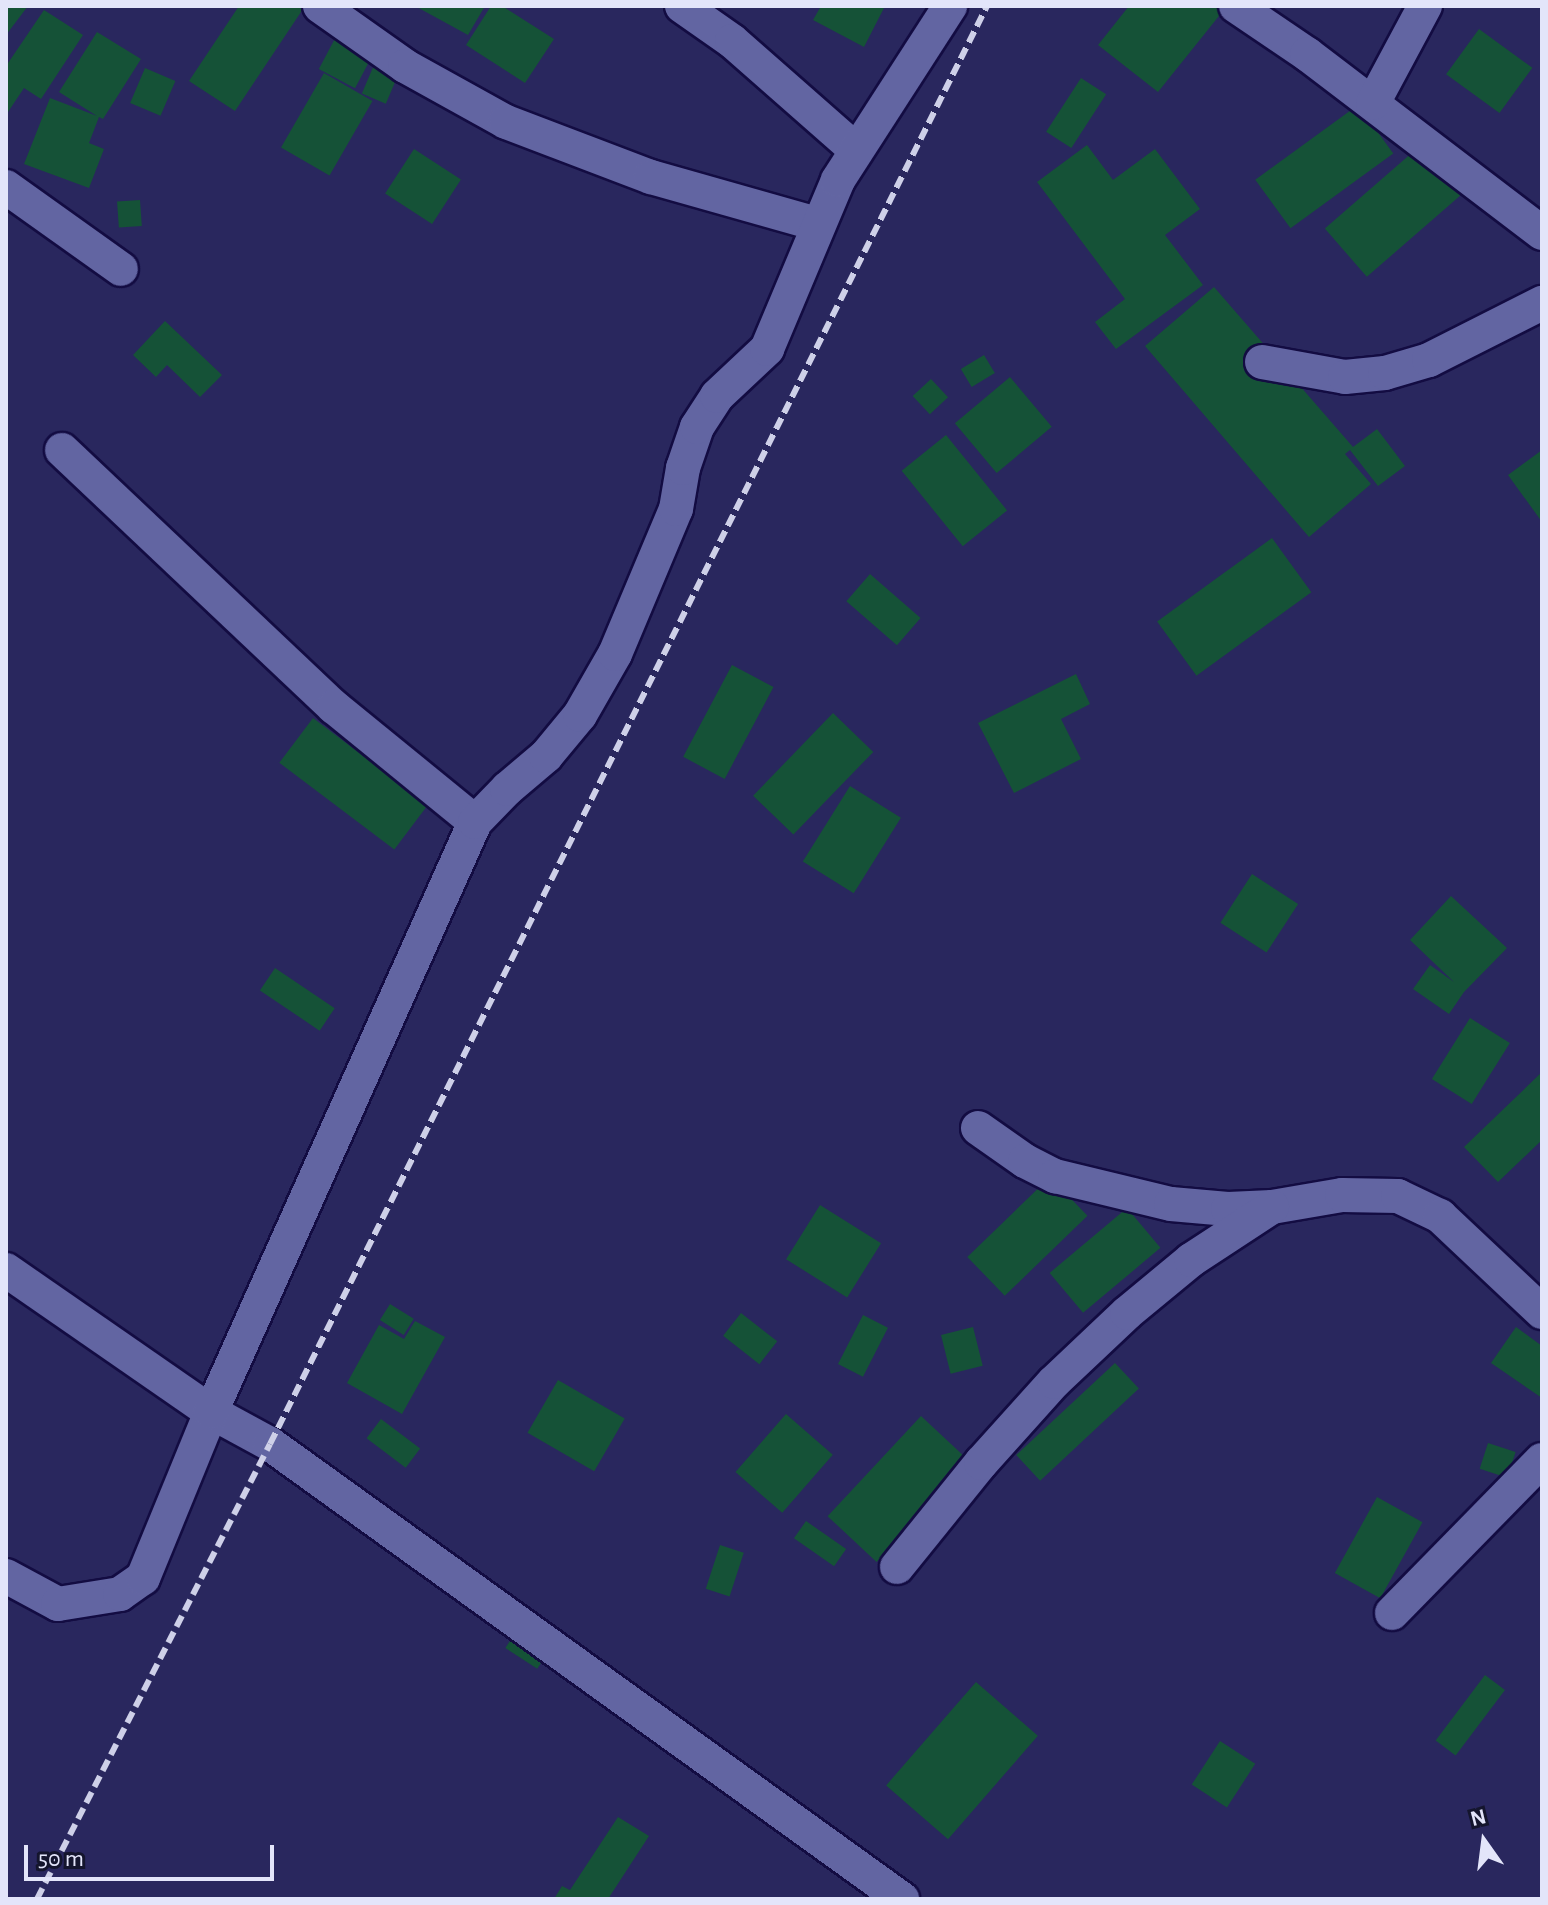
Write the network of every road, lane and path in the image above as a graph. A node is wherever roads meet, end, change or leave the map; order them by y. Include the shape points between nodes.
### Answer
1 (320, 6) edge
2 (682, 6) edge
3 (950, 6) edge
4 (1236, 6) edge
5 (1425, 6) edge
6 (1373, 103) junction
7 (856, 150) junction
8 (6, 187) edge
9 (817, 224) junction
10 (1542, 233) edge
11 (121, 269) dead end
12 (1542, 303) edge
13 (1262, 362) dead end
14 (62, 450) dead end
15 (475, 822) junction
16 (978, 1128) dead end
17 (1272, 1207) junction
18 (6, 1270) edge
19 (1542, 1312) edge
20 (211, 1412) junction
21 (1542, 1460) edge
22 (897, 1567) dead end
23 (6, 1576) edge
24 (1392, 1613) dead end
25 (902, 1899) edge

1 - 9 street via 405,66 506,122 651,177
2 - 7 street via 743,50
3 - 7 street
4 - 6 street
5 - 6 street
6 - 10 street
7 - 9 street
8 - 11 street
9 - 15 street via 767,349 717,396 697,427 676,509 615,654 580,715 546,756
12 - 13 street via 1429,360 1385,373 1345,377
14 - 15 street via 334,707
15 - 20 street
16 - 17 street via 1055,1176 1171,1204
17 - 19 street via 1342,1195 1398,1196 1440,1216
17 - 22 street via 1191,1260 1075,1362 981,1463
18 - 20 street
20 - 23 street via 143,1578 120,1594 58,1604
20 - 25 street via 270,1444
21 - 24 street

